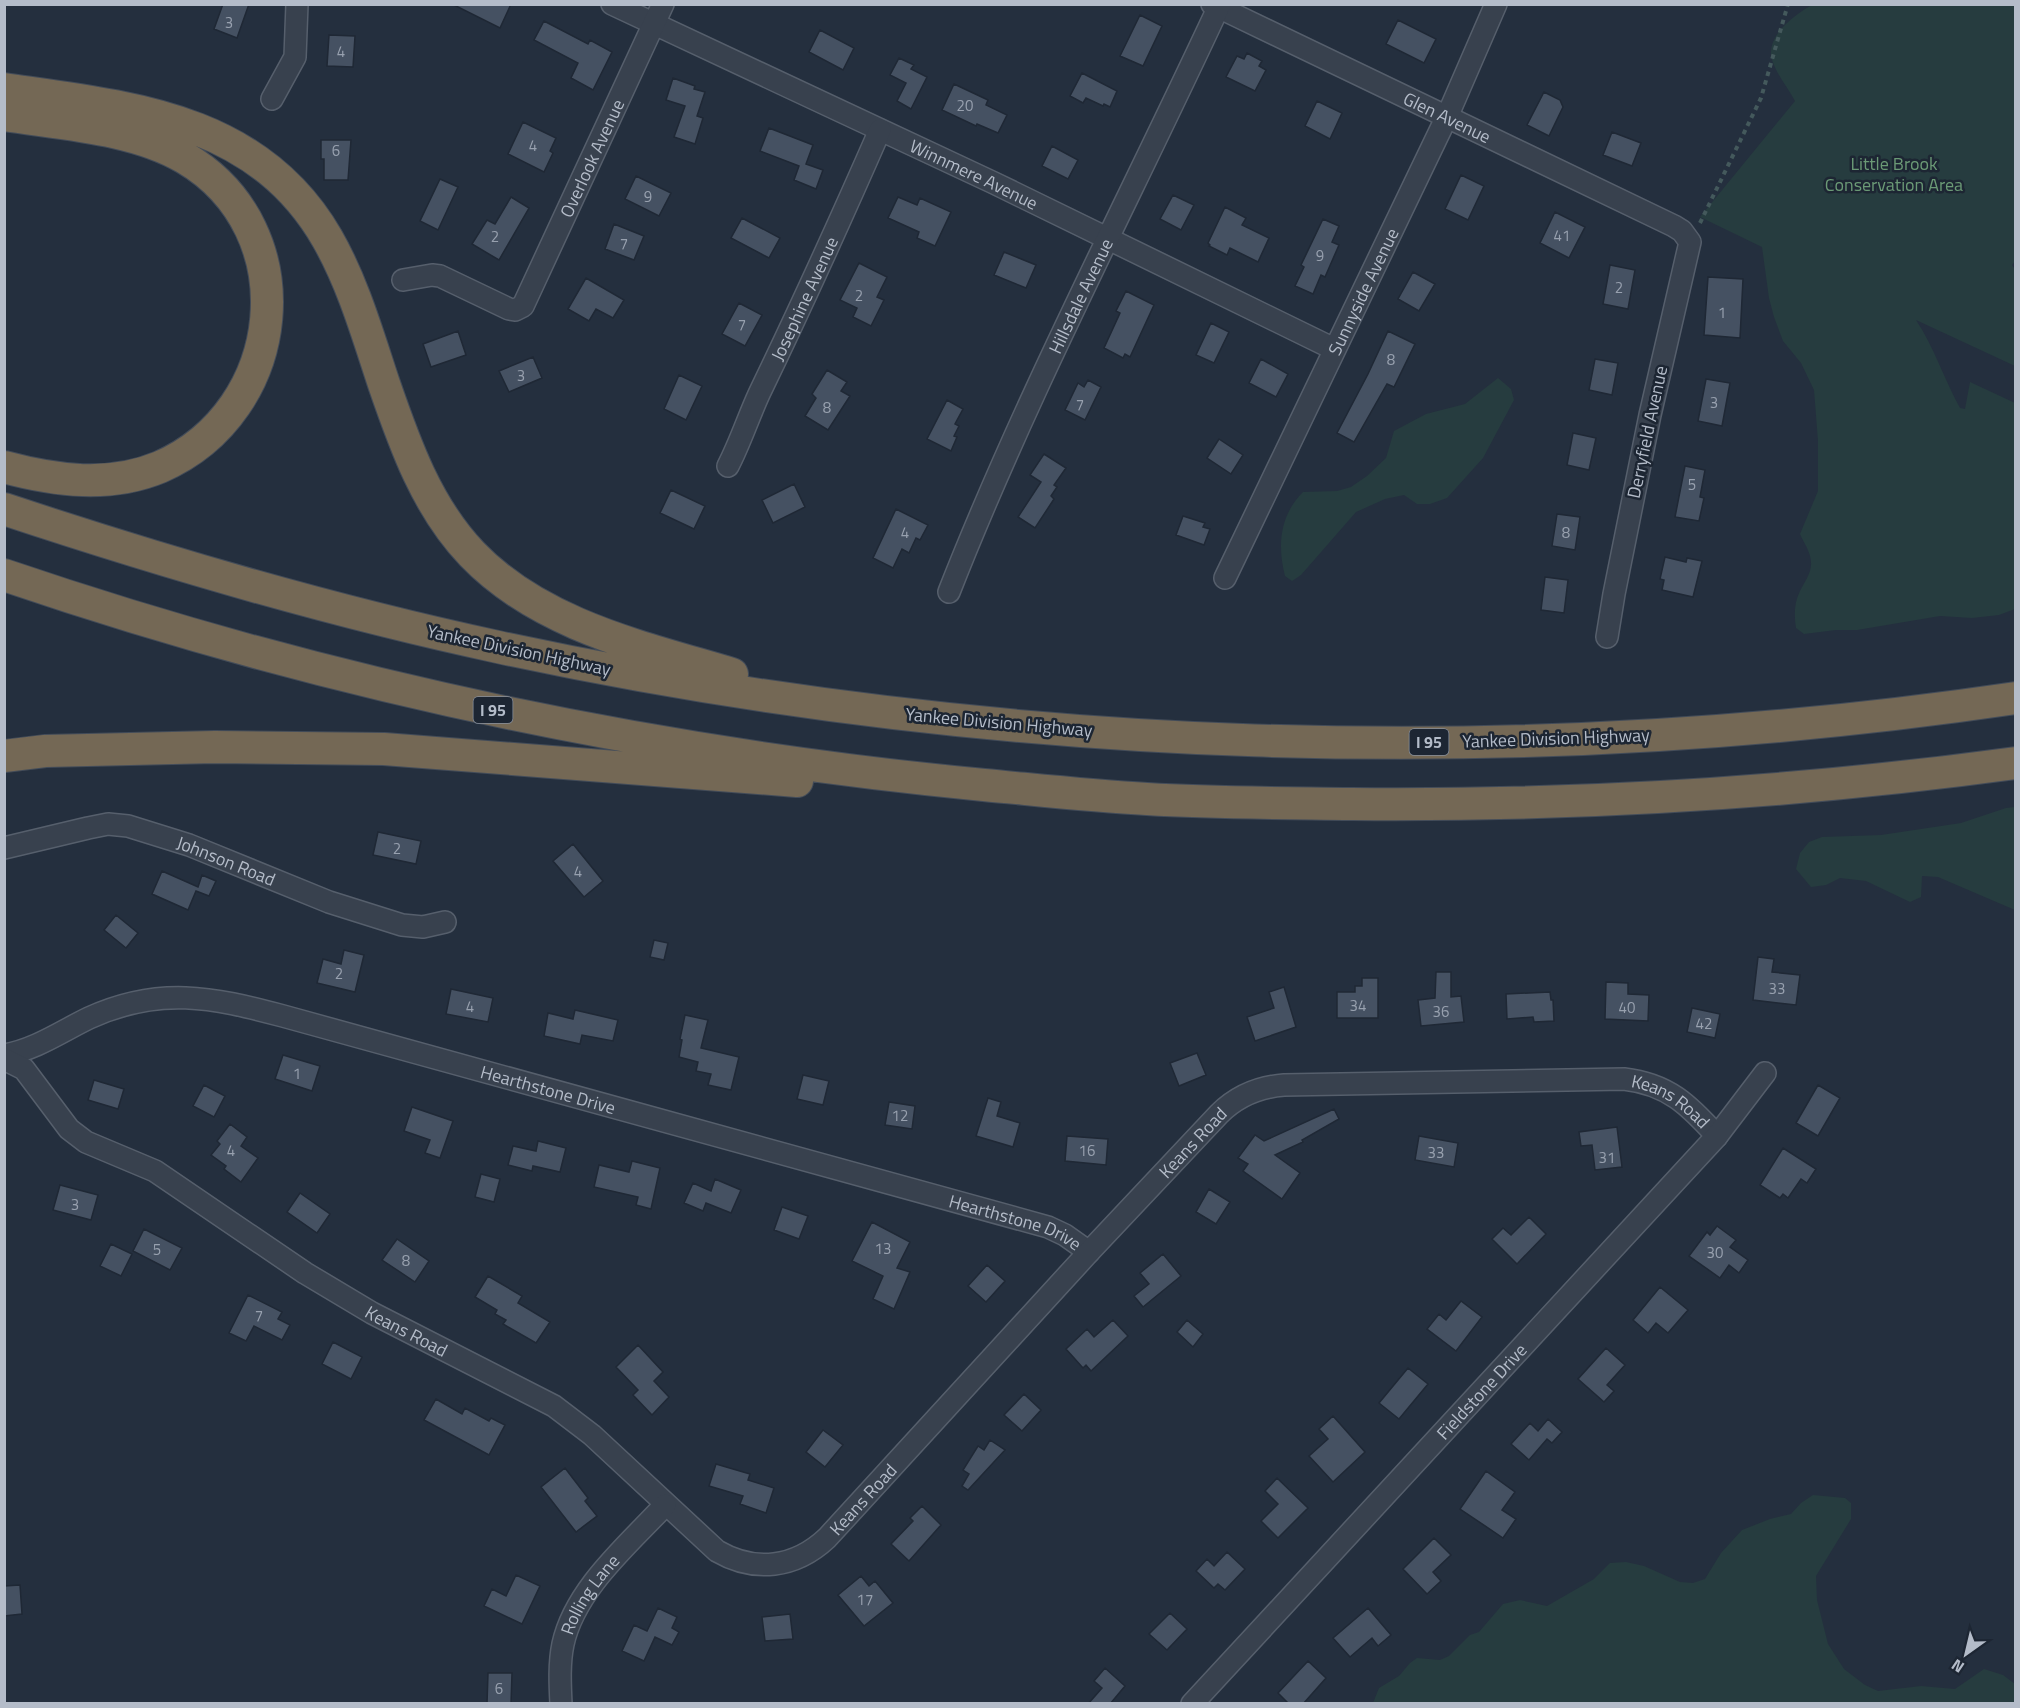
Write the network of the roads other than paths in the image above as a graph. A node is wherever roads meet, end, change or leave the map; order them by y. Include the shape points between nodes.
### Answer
1 (297, 4) edge
2 (612, 4) edge
3 (663, 4) edge
4 (1496, 4) edge
5 (1217, 6) edge
6 (654, 24) junction
7 (4, 89) edge
8 (272, 99) dead end
9 (4, 116) edge
10 (1447, 117) junction
11 (880, 130) junction
12 (1686, 237) joint
13 (1106, 239) junction
14 (403, 280) dead end
15 (1334, 349) junction
16 (728, 466) dead end
17 (4, 467) edge
18 (4, 508) edge
19 (4, 575) edge
20 (1225, 578) dead end
21 (4, 590) edge
22 (949, 592) dead end
23 (106, 608) junction
24 (1607, 637) dead end
25 (2016, 698) edge
26 (842, 706) junction
27 (4, 756) edge
28 (2016, 763) edge
29 (993, 786) junction
30 (4, 848) edge
31 (445, 922) dead end
32 (4, 1057) edge
33 (1765, 1073) dead end
34 (1717, 1137) junction
35 (1089, 1252) junction
36 (665, 1505) junction
37 (561, 1704) edge
38 (1192, 1704) edge

1 - 8 street via 295,57
2 - 6 street, Winnmere Avenue
3 - 6 street, Overlook Avenue
4 - 10 street, Sunnyside Avenue
5 - 10 street, Glen Avenue
5 - 13 street, Hillsdale Avenue
6 - 11 street, Winnmere Avenue
6 - 14 street, Overlook Avenue via 526,302 518,309 507,308 445,277
7 - 26 highway via 175,120 234,145 287,187 319,226 339,261 404,438 433,503 463,544 502,580 554,612 602,633
9 - 17 highway via 127,136 187,159 214,180 238,208 260,255 267,293 265,336 251,380 226,418 192,449 132,476 102,481 50,478
10 - 12 street, Glen Avenue
10 - 15 street, Sunnyside Avenue
11 - 13 street, Winnmere Avenue
11 - 16 street, Josephine Avenue
12 - 24 street, Derryfield Avenue
13 - 15 street, Winnmere Avenue
13 - 22 street, Hillsdale Avenue via 982,507
15 - 20 street, Sunnyside Avenue
18 - 26 highway, Yankee Division Highway / I 95 via 175,564 378,619 611,670
19 - 23 highway, I 95
21 - 23 highway
23 - 29 highway, I 95 via 382,685 583,728 825,767
25 - 26 highway, Yankee Division Highway / I 95 via 1694,733 1568,740 1389,742 1086,731
27 - 29 highway via 45,751 315,747 486,756 775,781
28 - 29 highway, I 95 via 1723,793 1509,804 1148,799
30 - 31 street, Johnson Road via 108,824 128,826 189,845 329,902 402,925 423,927
32 - 35 street, Hearthstone Drive via 128,1004 204,997 271,1012 1048,1227
32 - 36 street, Keans Road via 28,1073 65,1123 86,1142 155,1171 327,1287 554,1406 579,1424
33 - 34 street, Fieldstone Drive
34 - 35 street, Keans Road via 1669,1092 1624,1078 1274,1086 1248,1093 1226,1108
34 - 38 street, Fieldstone Drive
35 - 36 street, Keans Road via 827,1538 806,1554 768,1565 741,1562 717,1551
36 - 37 street, Rolling Lane via 576,1607 561,1655

